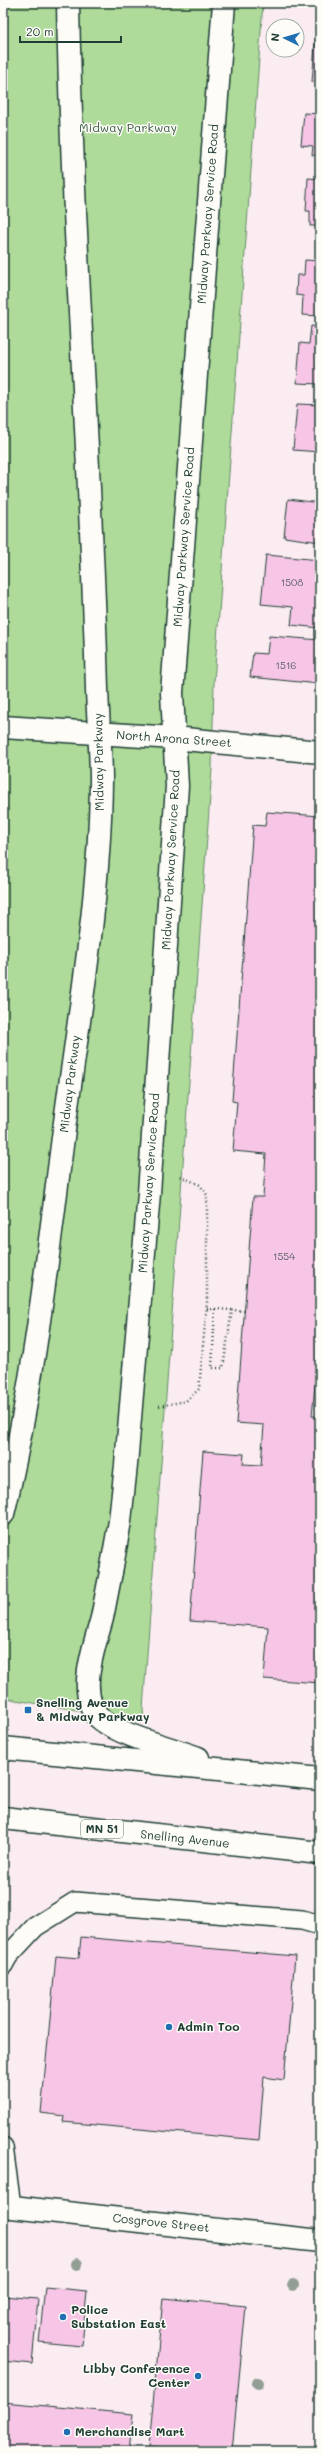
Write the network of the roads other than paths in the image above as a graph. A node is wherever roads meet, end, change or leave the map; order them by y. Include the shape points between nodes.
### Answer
1 (68, 3) edge
2 (224, 3) edge
3 (3, 727) edge
4 (99, 734) junction
5 (174, 738) junction
6 (320, 752) edge
7 (3, 1514) edge
8 (3, 1748) edge
9 (230, 1770) junction
10 (320, 1779) edge
11 (3, 1818) edge
12 (200, 1840) junction
13 (320, 1854) edge
14 (320, 1863) edge
15 (320, 1925) edge
16 (3, 1965) edge
17 (3, 2147) edge
18 (7, 2206) edge
19 (320, 2241) edge

1 - 4 street, Midway Parkway via 72,133 96,600
2 - 5 street, Midway Parkway Service Road via 172,693
3 - 4 street, North Arona Street
4 - 5 street, North Arona Street
4 - 7 street, Midway Parkway via 99,846 87,953 30,1375
5 - 6 street, North Arona Street
5 - 9 street, Midway Parkway Service Road via 177,786 149,1193 126,1465 111,1572 89,1670 89,1692 96,1714 119,1730
8 - 9 street
9 - 10 street
11 - 12 street, Snelling Avenue / MN 51
12 - 13 street, Snelling Avenue / MN 51
12 - 14 street
15 - 16 lane via 302,1920 75,1902 34,1926
17 - 18 lane
18 - 19 street, Cosgrove Street

